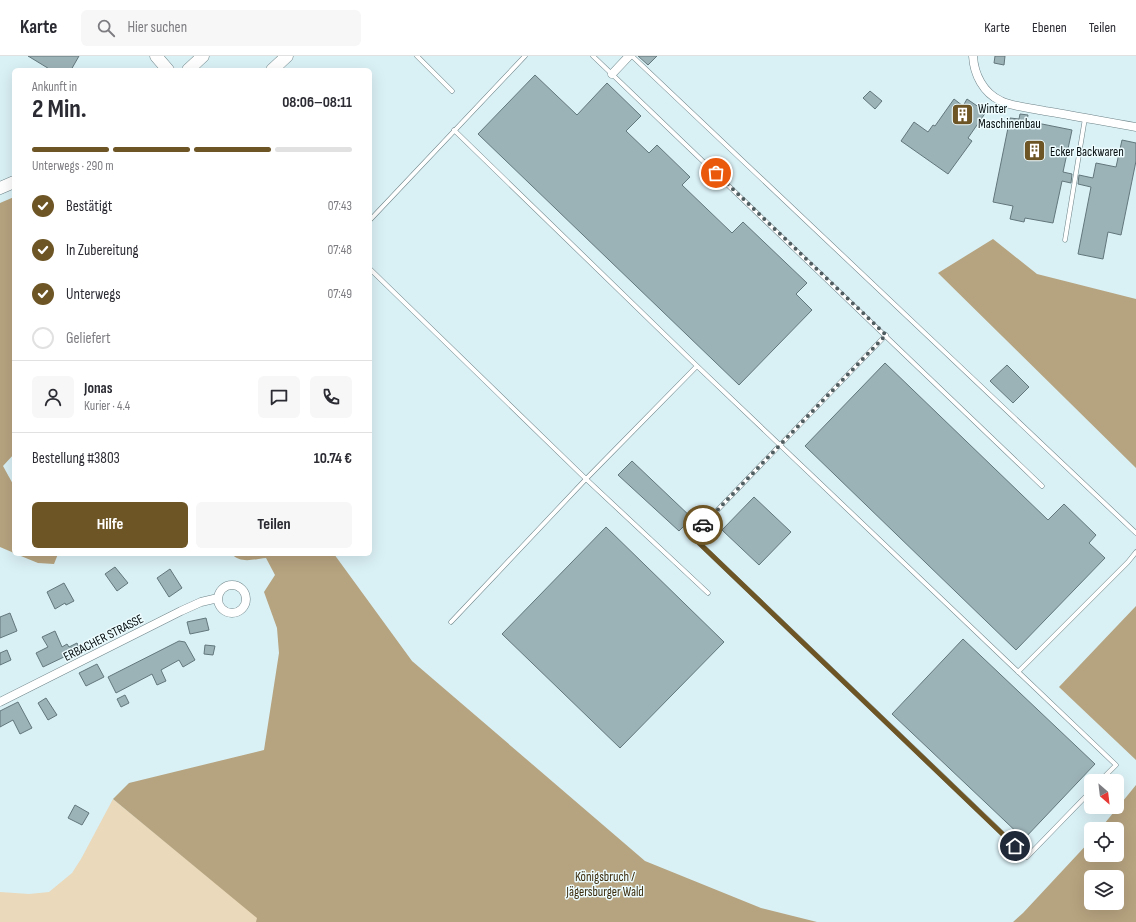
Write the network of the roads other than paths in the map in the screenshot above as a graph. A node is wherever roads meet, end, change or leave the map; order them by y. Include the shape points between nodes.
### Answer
1 (156, 56) edge
2 (287, 56) edge
3 (418, 56) edge
4 (525, 56) edge
5 (593, 56) edge
6 (631, 56) edge
7 (973, 56) edge
8 (200, 59) edge
9 (166, 68) edge
10 (190, 68) edge
11 (274, 68) edge
12 (612, 74) junction
13 (452, 91) dead end
14 (1085, 118) junction
15 (1136, 128) edge
16 (454, 130) junction
17 (12, 183) edge
18 (0, 188) edge
19 (372, 218) edge
20 (1065, 240) dead end
21 (372, 271) edge
22 (886, 335) junction
23 (697, 366) junction
24 (780, 445) junction
25 (586, 479) junction
26 (1042, 486) dead end
27 (1136, 533) edge
28 (1136, 552) edge
29 (708, 593) dead end
30 (218, 598) dead end
31 (451, 622) dead end
32 (1018, 672) junction
33 (0, 702) edge
34 (1107, 774) edge
35 (1084, 798) edge

1 - 9 street
2 - 11 street
3 - 13 lane
4 - 16 lane
5 - 12 lane
6 - 12 street
6 - 27 lane
7 - 14 street via 977,76 982,85 1001,101
8 - 10 street
12 - 22 lane
14 - 15 street
14 - 20 lane
16 - 19 lane
16 - 23 lane
17 - 18 street
21 - 25 lane
22 - 24 lane
22 - 26 lane
23 - 24 lane
23 - 25 lane
24 - 32 lane
24 - 35 lane via 704,524 697,541 1026,857
25 - 29 lane
25 - 31 lane
28 - 32 lane
30 - 33 street, ERBACHER STRASSE via 181,611
32 - 34 lane via 1116,765

